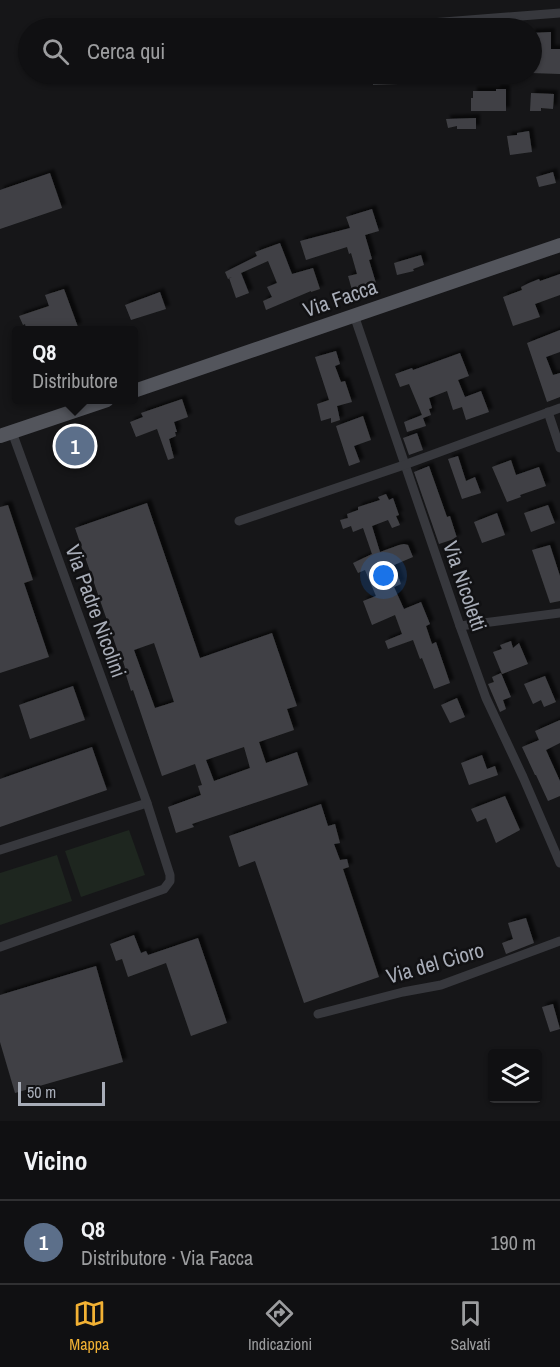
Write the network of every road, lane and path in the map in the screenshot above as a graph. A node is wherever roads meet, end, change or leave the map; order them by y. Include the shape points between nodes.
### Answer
1 (560, 13) edge
2 (496, 18) edge
3 (560, 245) edge
4 (354, 315) junction
5 (138, 390) edge
6 (93, 404) edge
7 (560, 408) edge
8 (548, 412) junction
9 (6, 434) edge
10 (560, 448) edge
11 (404, 465) junction
12 (238, 521) dead end
13 (560, 613) edge
14 (459, 626) junction
15 (147, 803) junction
16 (0, 850) edge
17 (560, 863) edge
18 (560, 941) edge
19 (0, 947) edge
20 (318, 1014) dead end

1 - 2 street
3 - 4 main road, Via Facca
4 - 5 main road, Via Facca
4 - 11 street, Via Nicoletti
6 - 9 main road
7 - 8 street
8 - 10 street
8 - 11 street
9 - 15 street, Via Padre Nicolini
11 - 12 street
11 - 14 street, Via Nicoletti
13 - 14 street
14 - 17 street, Via Nicoletti via 486,698
15 - 16 street
15 - 19 street, Via Padre Nicolini via 170,875 164,889
18 - 20 street, Via del Cioro via 441,985

